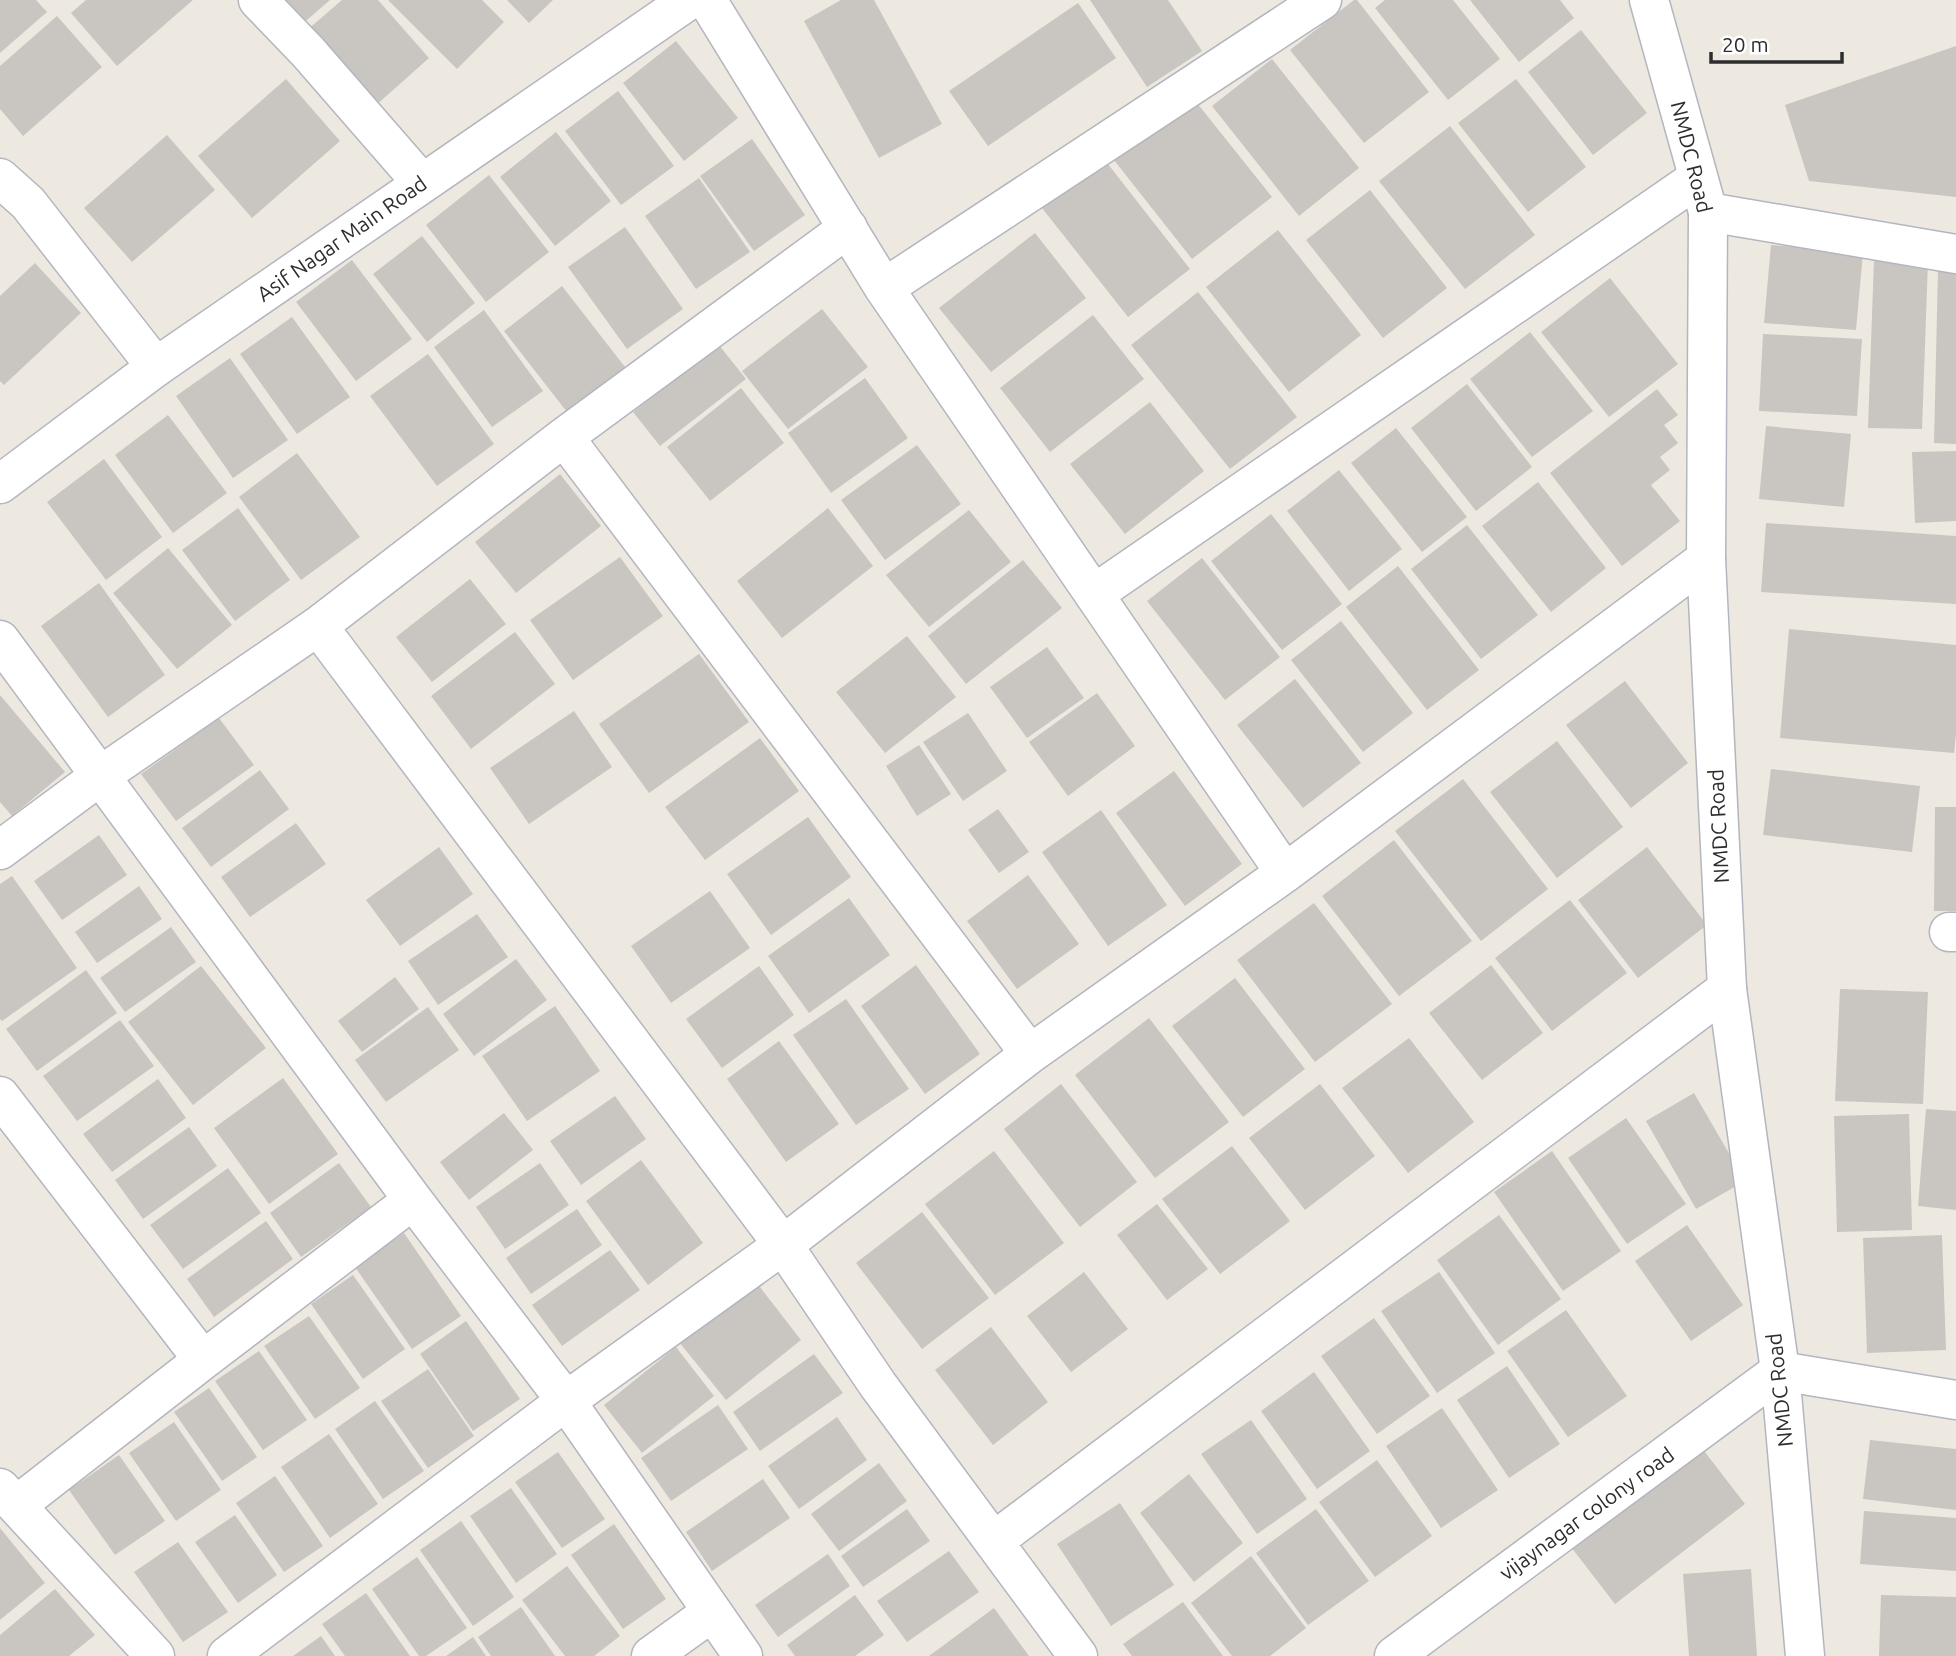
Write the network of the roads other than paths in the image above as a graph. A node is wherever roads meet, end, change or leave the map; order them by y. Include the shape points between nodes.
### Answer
1 (258, 0) edge
2 (688, 0) edge
3 (707, 0) edge
4 (1322, 0) edge
5 (1649, 0) edge
6 (0, 178) edge
7 (422, 183) junction
8 (1703, 195) junction
9 (848, 228) junction
10 (1956, 254) edge
11 (884, 288) junction
12 (156, 367) junction
13 (564, 436) junction
14 (0, 484) edge
15 (1706, 559) junction
16 (1094, 594) junction
17 (318, 626) junction
18 (0, 640) edge
19 (100, 776) junction
20 (0, 850) edge
21 (1285, 873) junction
22 (1727, 989) junction
23 (1030, 1054) junction
24 (0, 1096) edge
25 (413, 1200) junction
26 (783, 1245) junction
27 (203, 1360) junction
28 (1780, 1371) junction
29 (1956, 1400) edge
30 (566, 1401) junction
31 (8, 1496) edge
32 (994, 1541) junction
33 (712, 1612) junction
34 (155, 1656) edge
35 (227, 1656) edge
36 (651, 1656) edge
37 (743, 1656) edge
38 (1078, 1656) edge
39 (1394, 1656) edge
40 (1805, 1656) edge

1 - 7 street
2 - 7 street, Asif Nagar Main Road
3 - 9 street
4 - 11 street
5 - 8 street, NMDC Road
6 - 12 street via 28,203
7 - 12 street, Asif Nagar Main Road
8 - 10 street
8 - 15 street, NMDC Road
8 - 16 street
9 - 11 street
9 - 13 street
11 - 16 street
12 - 14 street, Asif Nagar Main Road
13 - 17 street
13 - 23 street
15 - 21 street
15 - 22 street, NMDC Road
16 - 21 street
17 - 19 street
17 - 26 street
18 - 19 street
19 - 20 street
19 - 25 street
21 - 23 street
22 - 28 street, NMDC Road
22 - 32 street
23 - 26 street
24 - 27 street
25 - 27 street
25 - 30 street
26 - 30 street
26 - 32 street via 878,1385
27 - 31 street
28 - 29 street
28 - 39 street, vijaynagar colony road
28 - 40 street, NMDC Road
30 - 33 street
30 - 35 street
31 - 34 street
32 - 38 street
33 - 36 street
33 - 37 street

